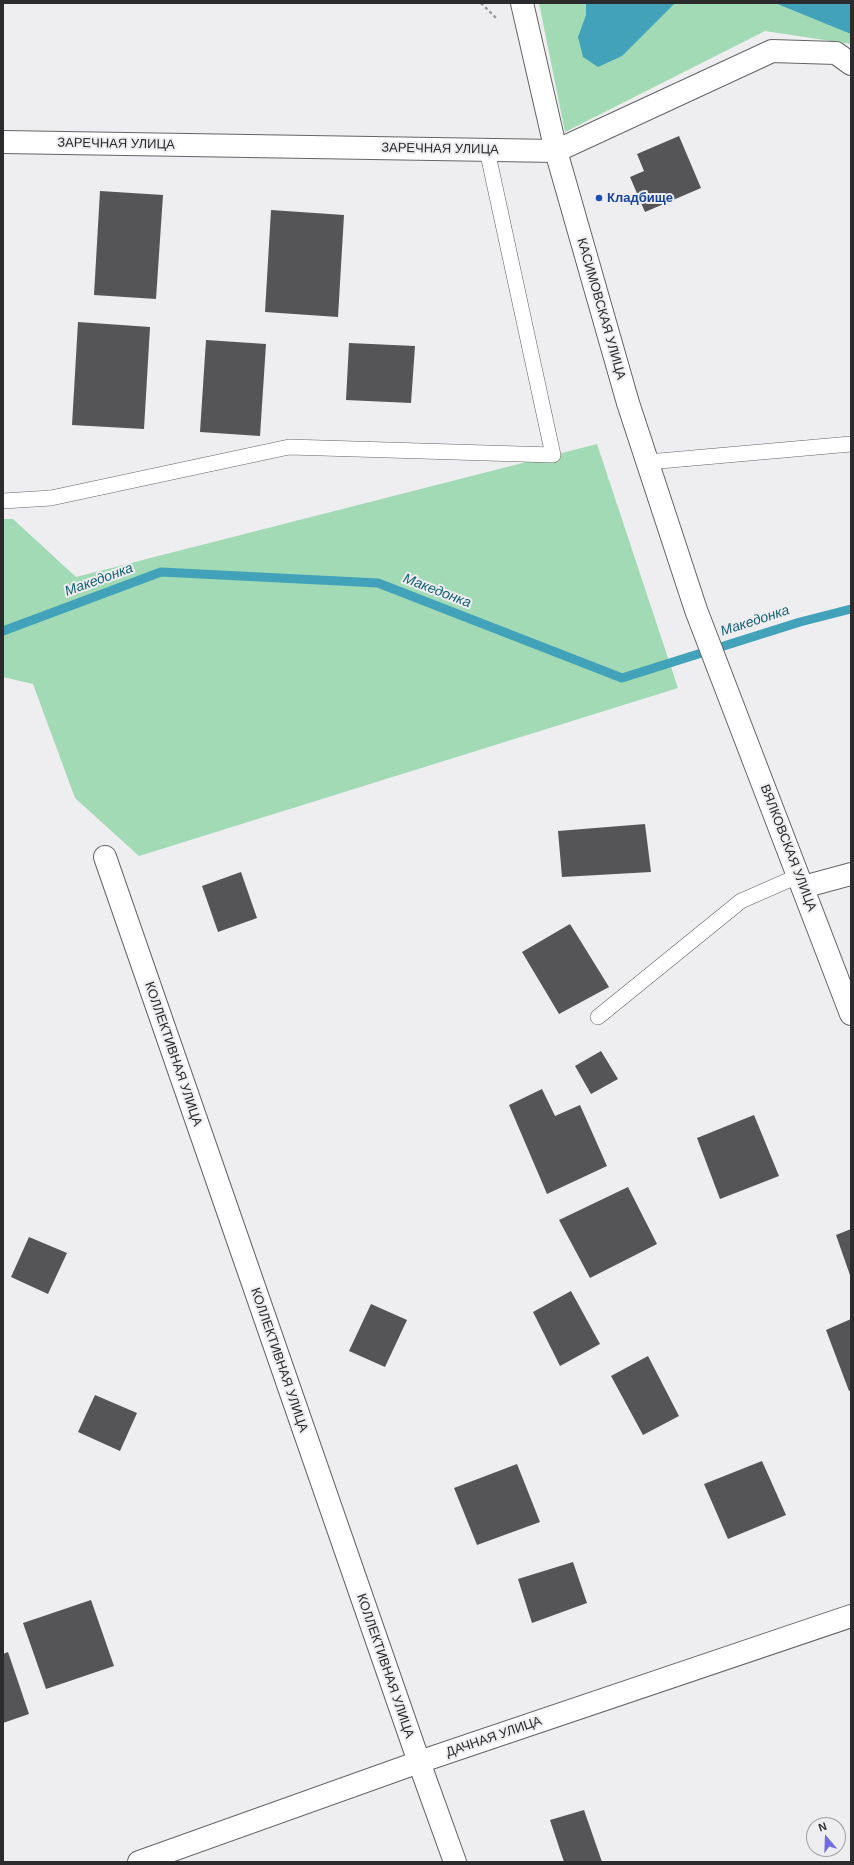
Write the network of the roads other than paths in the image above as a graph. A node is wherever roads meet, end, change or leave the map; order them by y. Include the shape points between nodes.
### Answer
1 (522, 3) edge
2 (851, 64) edge
3 (3, 142) edge
4 (487, 150) junction
5 (556, 151) junction
6 (851, 444) edge
7 (648, 462) junction
8 (3, 501) edge
9 (696, 610) joint
10 (105, 857) dead end
11 (851, 874) edge
12 (800, 882) junction
13 (851, 1014) edge
14 (598, 1017) dead end
15 (851, 1616) edge
16 (419, 1762) junction
17 (139, 1862) edge
18 (455, 1862) edge

1 - 5 street, КАСИМОВСКАЯ УЛИЦА
2 - 5 street, ЗАРЕЧНАЯ УЛИЦА via 836,53 772,51
3 - 4 street, ЗАРЕЧНАЯ УЛИЦА
4 - 5 street, ЗАРЕЧНАЯ УЛИЦА
4 - 8 lane via 553,455 289,447 51,498
5 - 7 street, КАСИМОВСКАЯ УЛИЦА via 628,403
6 - 7 lane
7 - 9 street, КАСИМОВСКАЯ УЛИЦА
9 - 12 street, ВЯЛКОВСКАЯ УЛИЦА
10 - 16 street, КОЛЛЕКТИВНАЯ УЛИЦА
11 - 12 street
12 - 13 street, ВЯЛКОВСКАЯ УЛИЦА
12 - 14 lane via 741,901
15 - 16 street, ДАЧНАЯ УЛИЦА
16 - 17 street, ДАЧНАЯ УЛИЦА
16 - 18 street, КОЛЛЕКТИВНАЯ УЛИЦА

